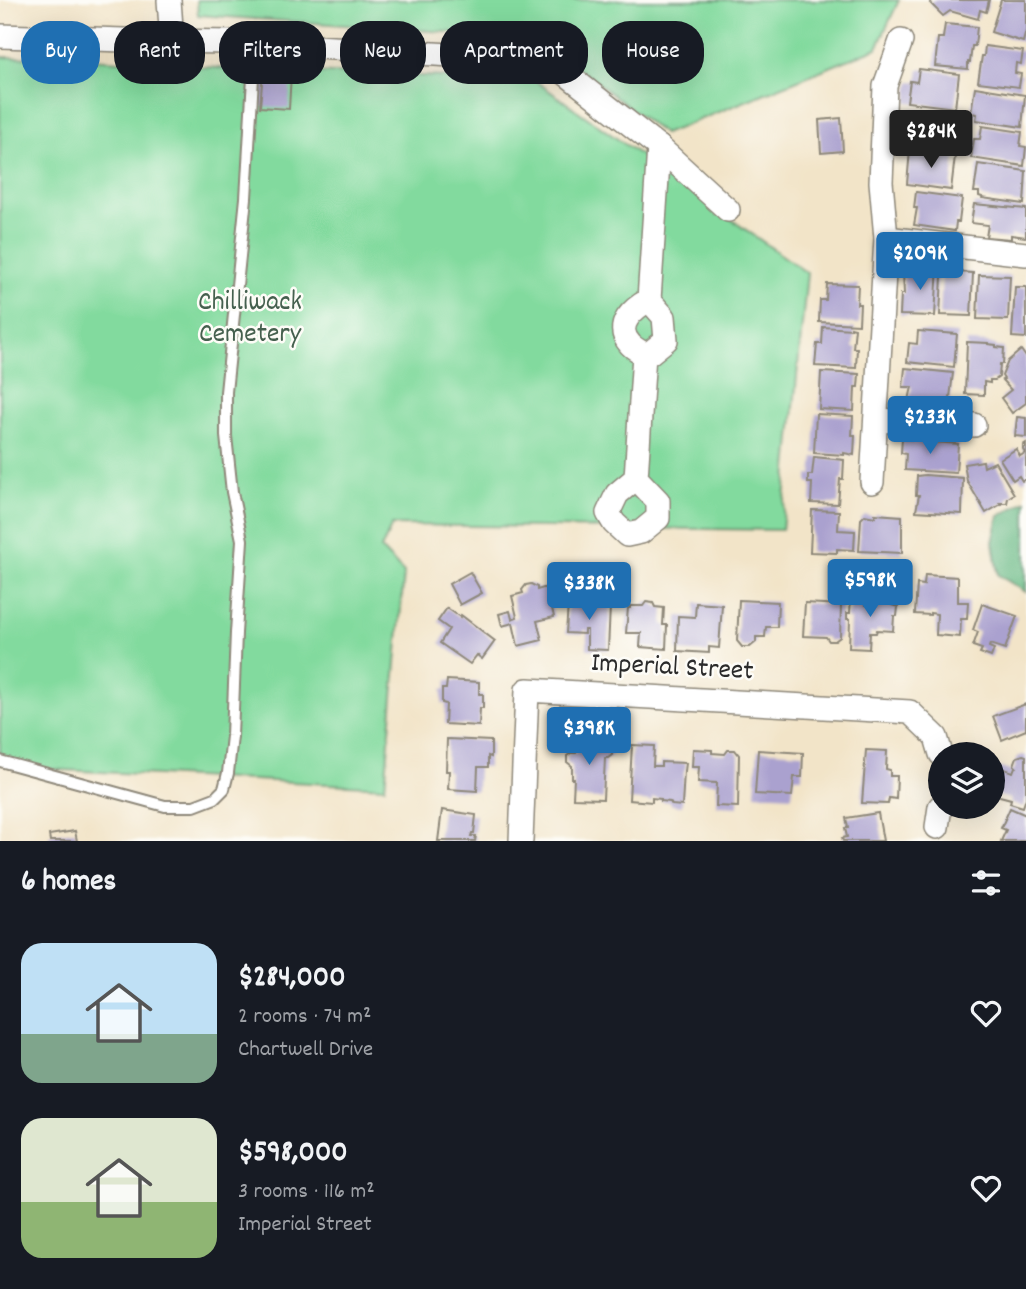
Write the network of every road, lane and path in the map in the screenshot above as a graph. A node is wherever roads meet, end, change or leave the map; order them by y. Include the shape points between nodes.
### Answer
1 (169, 0) edge
2 (171, 21) edge
3 (0, 36) edge
4 (114, 39) edge
5 (901, 41) dead end
6 (326, 47) edge
7 (253, 84) edge
8 (659, 147) junction
9 (728, 210) dead end
10 (886, 238) junction
11 (1026, 254) edge
12 (649, 300) junction
13 (644, 354) junction
14 (876, 420) junction
15 (974, 425) dead end
16 (636, 478) dead end
17 (872, 482) dead end
18 (937, 742) edge
19 (0, 761) edge
20 (521, 841) edge

1 - 2 street
3 - 4 street
5 - 10 street via 885,86 881,182
6 - 8 street via 550,61
7 - 19 lane via 226,392 232,492 242,540 232,736 224,789 194,806 165,806
8 - 9 street
8 - 12 street
10 - 11 street
10 - 14 street
12 - 13 street via 664,317 666,340
12 - 13 street via 628,316 624,332 630,345
13 - 16 street
14 - 15 street
14 - 17 street
18 - 20 street, Imperial Street via 910,712 527,690

